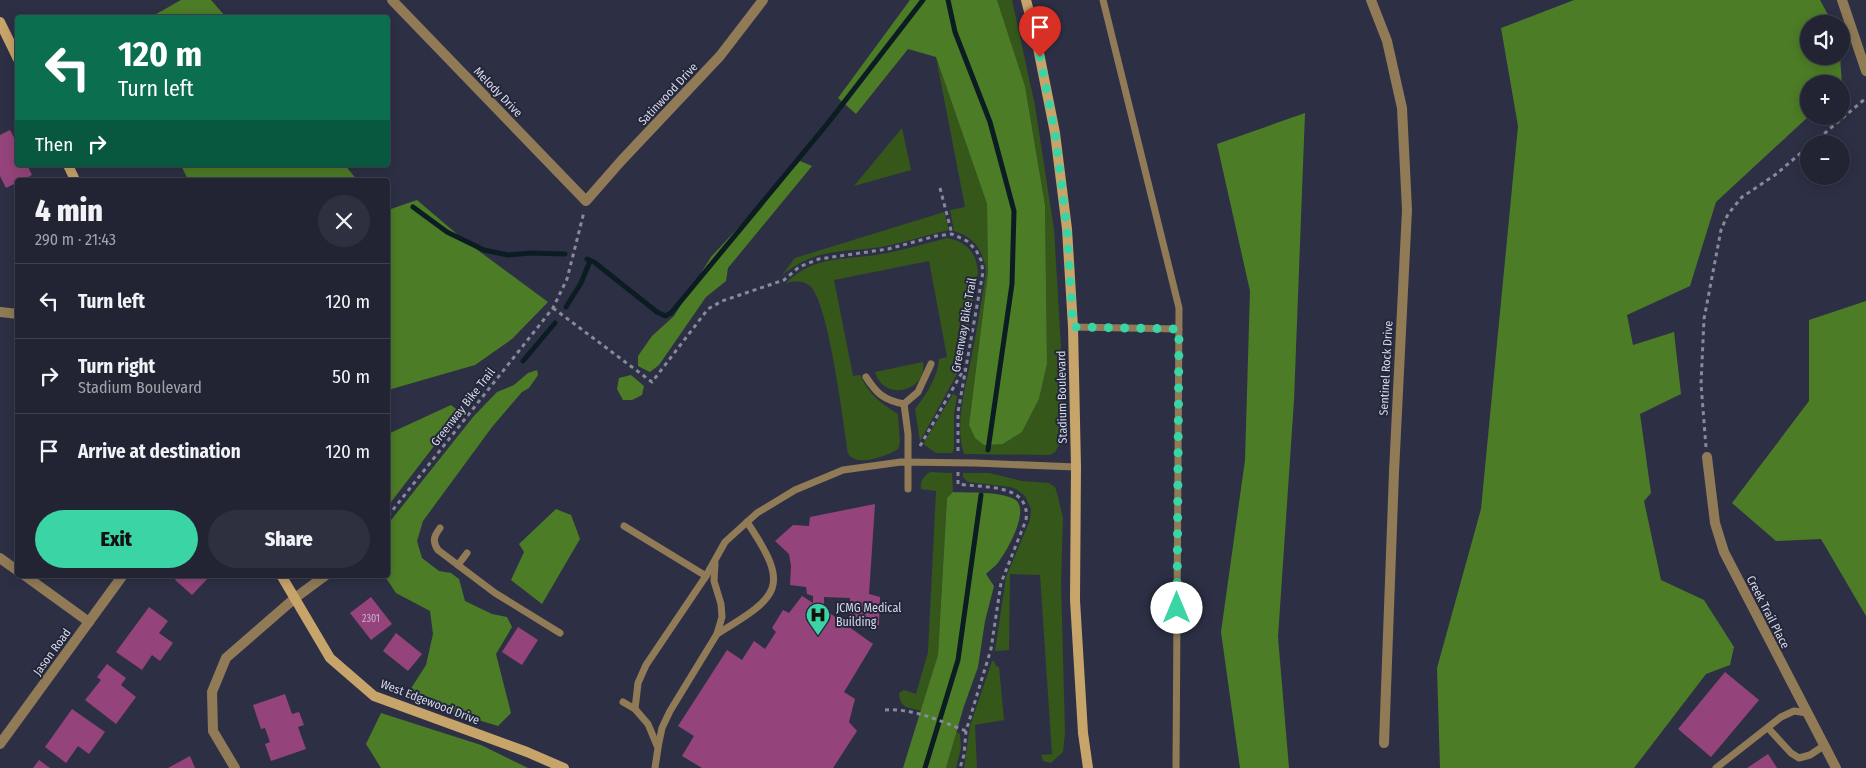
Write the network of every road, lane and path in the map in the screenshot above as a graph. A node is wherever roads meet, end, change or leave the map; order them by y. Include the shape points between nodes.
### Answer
1 (392, 0) edge
2 (763, 0) edge
3 (1026, 0) edge
4 (1104, 0) edge
5 (1371, 0) edge
6 (1842, 0) edge
7 (0, 22) edge
8 (15, 53) edge
9 (1866, 71) edge
10 (1866, 98) edge
11 (1822, 135) edge
12 (1800, 153) edge
13 (940, 188) dead end
14 (586, 201) junction
15 (952, 234) junction
16 (553, 308) junction
17 (0, 312) edge
18 (15, 314) edge
19 (1073, 327) junction
20 (1179, 329) junction
21 (931, 364) dead end
22 (965, 366) junction
23 (866, 377) dead end
24 (904, 404) junction
25 (958, 457) dead end
26 (1707, 457) joint
27 (909, 462) junction
28 (1076, 467) junction
29 (958, 476) dead end
30 (908, 489) dead end
31 (390, 513) edge
32 (747, 522) junction
33 (624, 526) dead end
34 (440, 528) dead end
35 (467, 553) dead end
36 (0, 558) edge
37 (716, 558) junction
38 (458, 565) junction
39 (15, 569) edge
40 (706, 576) junction
41 (28, 578) edge
42 (121, 578) edge
43 (283, 578) edge
44 (322, 578) edge
45 (295, 598) junction
46 (89, 622) junction
47 (560, 633) dead end
48 (717, 634) junction
49 (623, 702) dead end
50 (635, 710) junction
51 (885, 710) dead end
52 (1807, 713) junction
53 (1768, 728) junction
54 (966, 731) junction
55 (1384, 743) dead end
56 (0, 744) edge
57 (1825, 745) junction
58 (658, 748) junction
59 (235, 768) edge
60 (564, 768) edge
61 (655, 768) edge
62 (960, 768) edge
63 (1088, 768) edge
64 (1176, 768) edge
65 (1716, 768) edge
66 (1836, 768) edge

1 - 14 street, Melody Drive
2 - 14 street, Satinwood Drive via 720,56
3 - 19 main road, Stadium Boulevard via 1055,133 1067,229
4 - 20 lane via 1179,308
5 - 55 street, Sentinel Rock Drive via 1387,40 1402,108 1407,210
6 - 9 street
7 - 8 main road
10 - 11 path
12 - 26 path via 1742,197 1728,214 1721,230 1704,319 1701,384
13 - 15 path
14 - 16 path, Greenway Bike Trail via 567,279
15 - 16 path via 888,249 819,259 799,268 784,280 722,301 708,309 652,382
15 - 22 path, Greenway Bike Trail via 976,250 983,272
16 - 31 path, Greenway Bike Trail
17 - 18 street
19 - 20 lane
19 - 28 main road, Stadium Boulevard
20 - 64 lane
21 - 24 lane via 918,392
22 - 25 path, Greenway Bike Trail via 958,412
22 - 27 path
23 - 24 lane via 877,393 890,401
24 - 27 lane
26 - 52 street, Creek Trail Place via 1715,523 1724,552
27 - 28 lane
27 - 30 lane
27 - 32 lane via 843,470 795,490
28 - 63 main road, Stadium Boulevard via 1075,600
29 - 54 path via 958,484 1012,492 1023,500 1027,512 1001,583 991,650
32 - 37 lane via 726,542
32 - 48 lane via 771,561 772,590 766,601
33 - 40 lane
34 - 38 lane via 434,544
35 - 38 lane
36 - 39 street
37 - 40 lane
37 - 48 lane via 714,581 722,617
38 - 47 lane via 494,594
40 - 50 lane via 646,665 638,683
41 - 46 street
42 - 46 street, Jason Road
43 - 45 main road, West Edgewood Drive
44 - 45 street
45 - 59 street via 226,658 212,692 213,731
45 - 60 main road, West Edgewood Drive via 330,658 374,696
46 - 56 street, Jason Road
48 - 58 lane via 670,711
49 - 50 lane
50 - 58 lane via 648,724
51 - 54 path via 897,709 926,716
52 - 53 lane via 1794,712 1781,717
52 - 57 street, Creek Trail Place
53 - 57 lane via 1791,753 1800,758
53 - 65 lane
54 - 62 path
57 - 66 street, Creek Trail Place
58 - 61 lane

